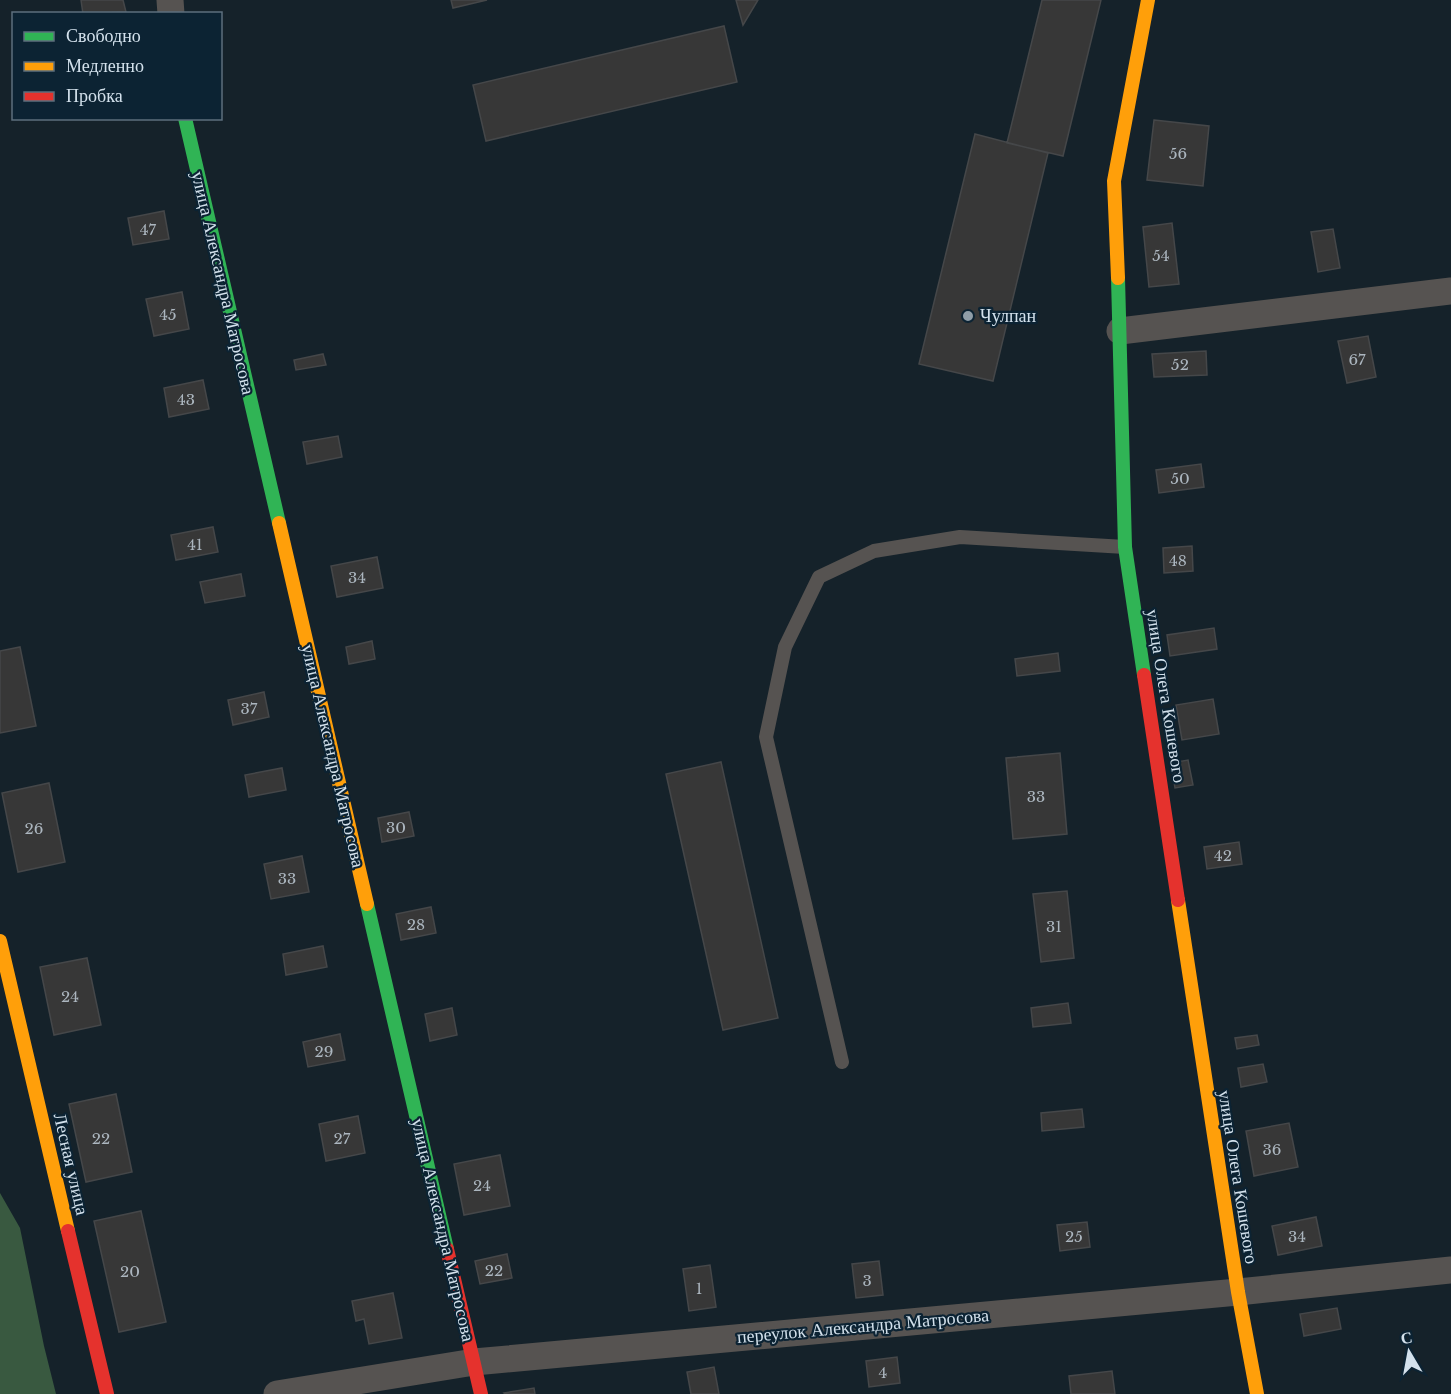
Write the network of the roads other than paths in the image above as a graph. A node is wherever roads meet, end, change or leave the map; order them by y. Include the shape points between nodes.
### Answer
1 (1148, 0) edge
2 (185, 120) edge
3 (1451, 291) edge
4 (1120, 331) junction
5 (1125, 547) junction
6 (0, 941) edge
7 (842, 1062) dead end
8 (1451, 1270) edge
9 (1238, 1292) junction
10 (474, 1362) junction
11 (107, 1394) edge
12 (277, 1394) edge
13 (481, 1394) edge
14 (1257, 1394) edge

1 - 4 street, улица Олега Кошевого via 1114,181
2 - 10 street, улица Александра Матросова
3 - 4 street
4 - 5 street, улица Олега Кошевого
5 - 7 lane via 960,537 874,551 819,577 785,647 766,737
5 - 9 street, улица Олега Кошевого
6 - 11 street, Лесная улица
8 - 9 street, переулок Александра Матросова
9 - 10 street, переулок Александра Матросова
9 - 14 street, улица Олега Кошевого
10 - 12 street, переулок Александра Матросова
10 - 13 street, улица Александра Матросова

